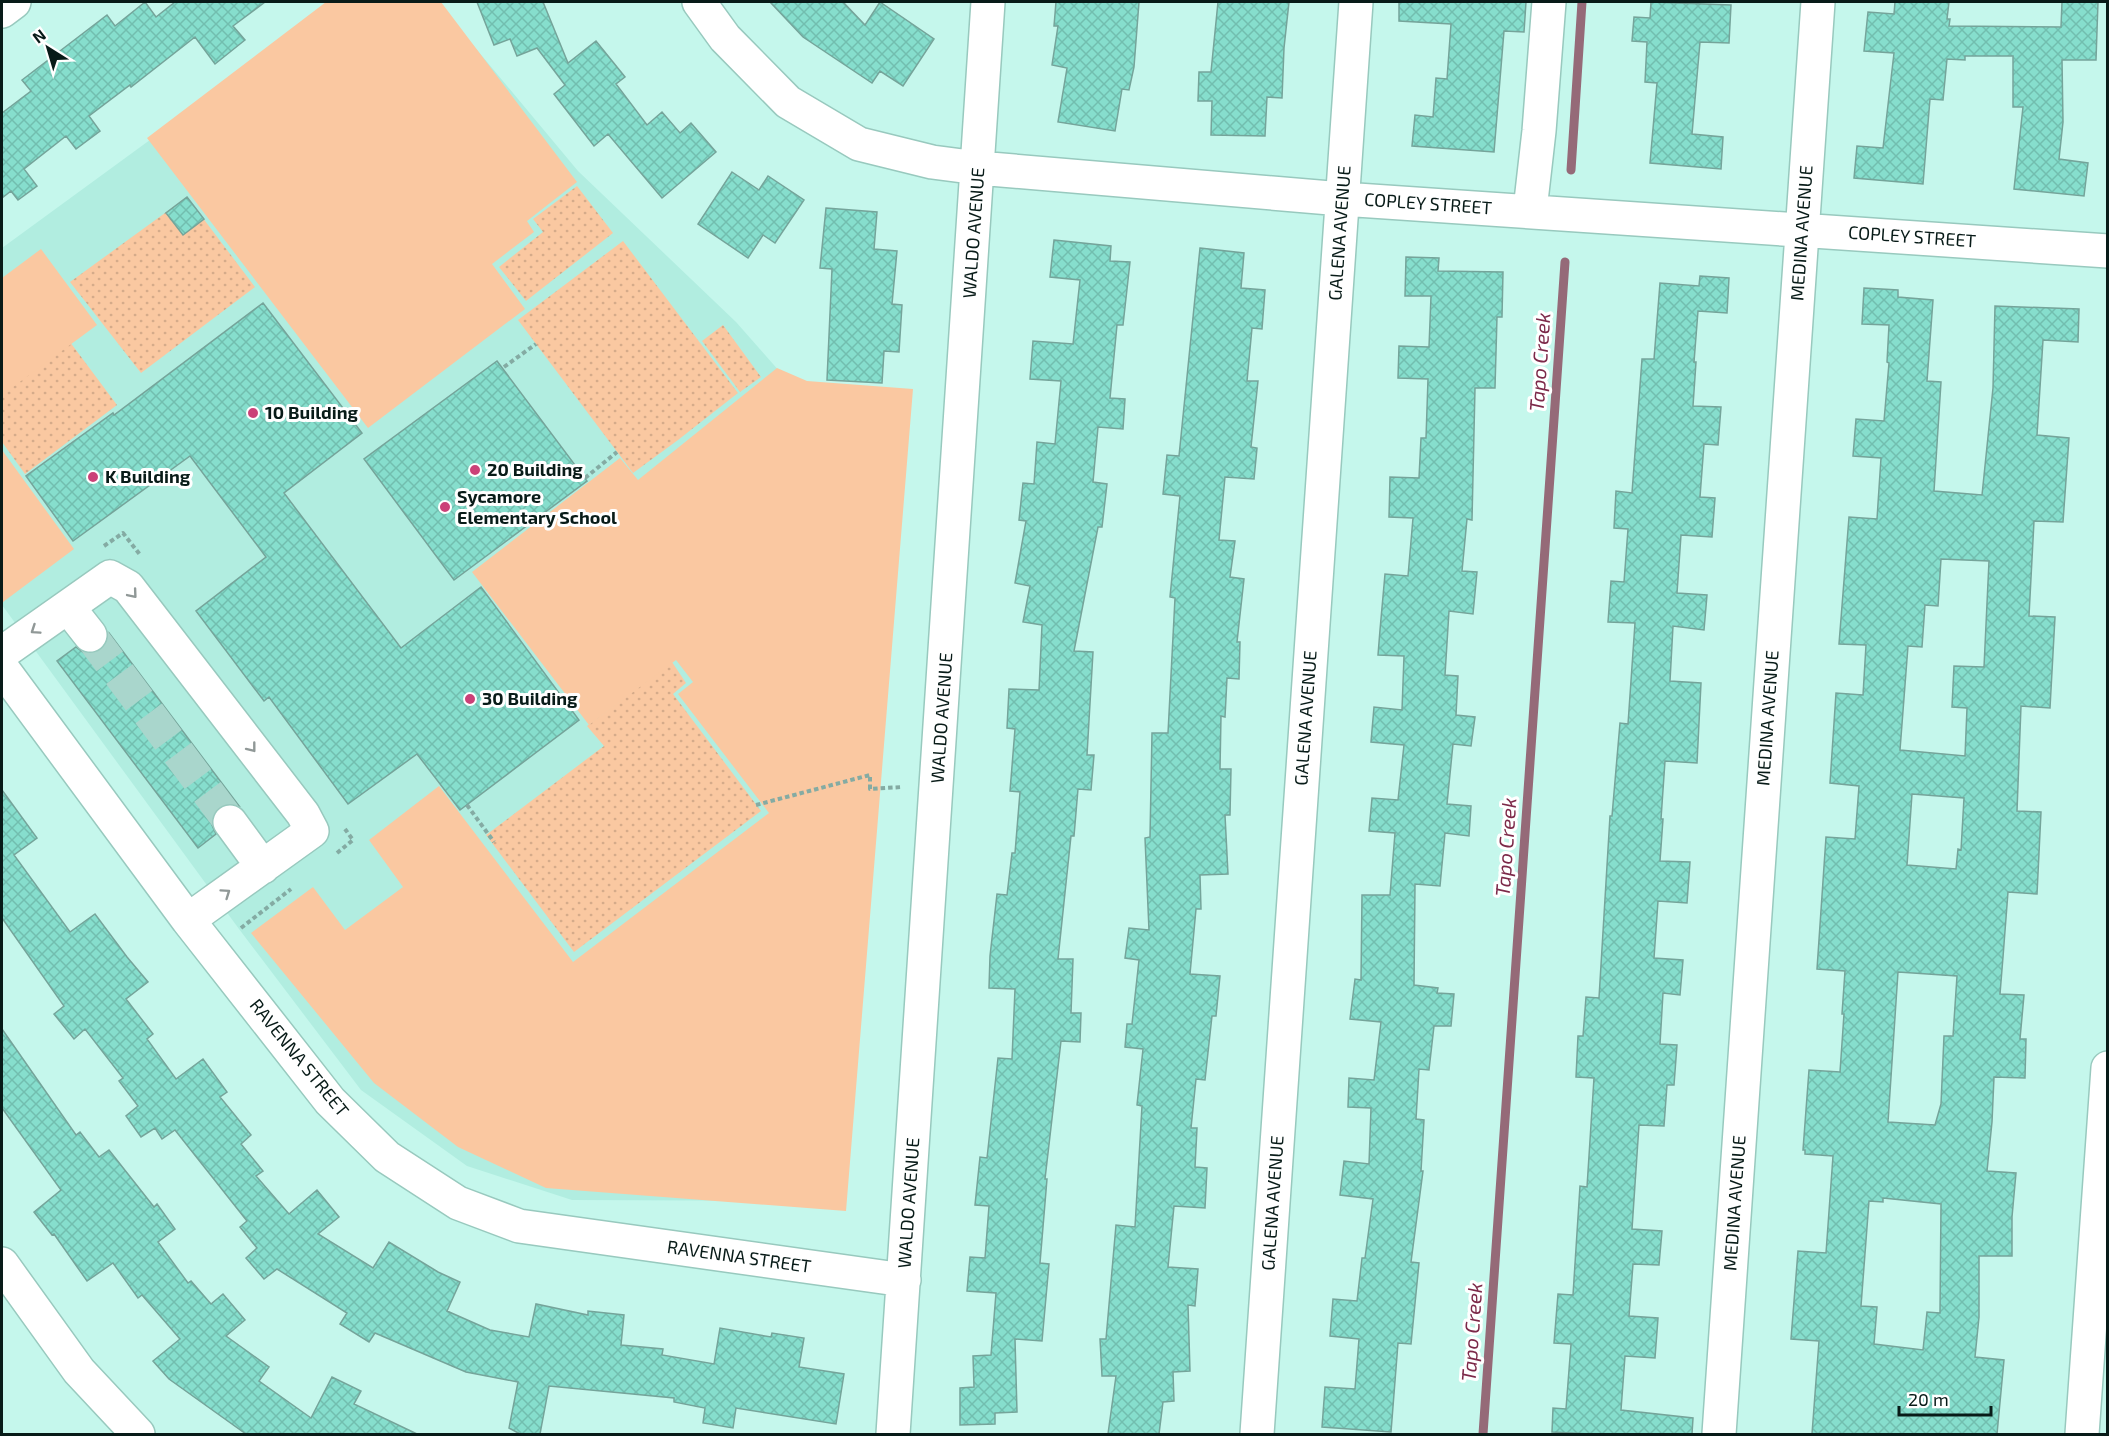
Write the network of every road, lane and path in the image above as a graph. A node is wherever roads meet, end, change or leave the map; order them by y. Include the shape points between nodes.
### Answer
1 (15, 2) edge
2 (699, 2) edge
3 (988, 2) edge
4 (1356, 2) edge
5 (1549, 2) edge
6 (1818, 2) edge
7 (2, 11) edge
8 (978, 168) junction
9 (1342, 199) junction
10 (1530, 210) junction
11 (1802, 229) junction
12 (2108, 250) edge
13 (536, 344) dead end
14 (504, 367) dead end
15 (617, 452) dead end
16 (585, 478) dead end
17 (68, 607) junction
18 (90, 635) tunnel mouth
19 (2, 653) edge
20 (2, 668) edge
21 (902, 787) dead end
22 (467, 805) dead end
23 (756, 805) dead end
24 (230, 822) tunnel mouth
25 (494, 842) dead end
26 (263, 867) junction
27 (188, 920) junction
28 (2108, 1068) edge
29 (2, 1264) edge
30 (904, 1280) junction
31 (138, 1434) edge
32 (893, 1434) edge
33 (1257, 1434) edge
34 (1719, 1434) edge
35 (2082, 1434) edge

1 - 7 street
2 - 8 street, COPLEY STREET via 725,38 788,102 859,144 932,162
3 - 8 street, WALDO AVENUE
4 - 9 street, GALENA AVENUE
5 - 10 street
6 - 11 street, MEDINA AVENUE
8 - 9 street, COPLEY STREET
8 - 30 street, WALDO AVENUE
9 - 10 street, COPLEY STREET
9 - 33 street, GALENA AVENUE
10 - 11 street, COPLEY STREET
11 - 12 street, COPLEY STREET
11 - 34 street, MEDINA AVENUE
13 - 14 path
15 - 16 path
17 - 18 street
17 -> 19 street
17 -> 26 street via 110,578 128,587 303,814 312,831
20 - 27 street, RAVENNA STREET
21 - 23 path via 870,789 870,775
22 - 25 path
24 - 26 street
27 -> 26 street
27 - 30 street, RAVENNA STREET via 330,1101 387,1157 458,1203 519,1226
28 - 35 street
29 - 31 street via 79,1371
30 - 32 street, WALDO AVENUE

